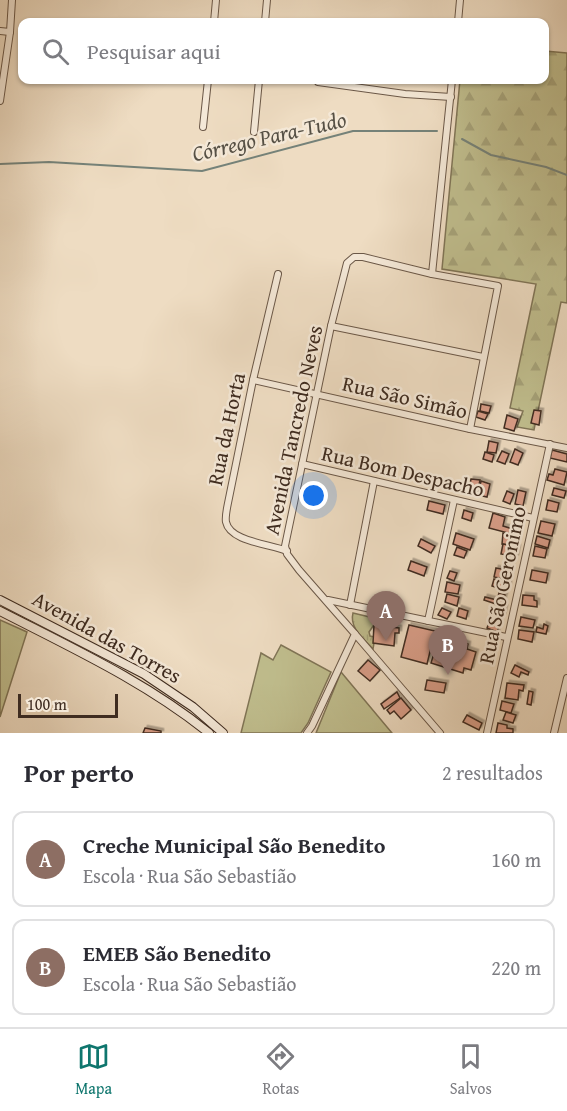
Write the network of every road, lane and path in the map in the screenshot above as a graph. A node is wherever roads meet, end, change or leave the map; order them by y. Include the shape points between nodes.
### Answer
1 (12, 0) edge
2 (216, 0) edge
3 (267, 0) edge
4 (460, 0) edge
5 (214, 18) edge
6 (265, 18) edge
7 (458, 18) edge
8 (0, 31) edge
9 (10, 32) junction
10 (208, 84) edge
11 (259, 84) edge
12 (332, 84) edge
13 (452, 84) edge
14 (451, 97) junction
15 (0, 101) edge
16 (203, 127) dead end
17 (254, 132) dead end
18 (432, 273) junction
19 (278, 274) dead end
20 (331, 326) junction
21 (483, 357) junction
22 (253, 380) junction
23 (317, 394) junction
24 (470, 429) junction
25 (550, 444) junction
26 (567, 448) edge
27 (302, 464) junction
28 (374, 481) junction
29 (454, 500) junction
30 (533, 519) junction
31 (287, 551) junction
32 (0, 600) edge
33 (327, 600) junction
34 (350, 605) junction
35 (0, 611) edge
36 (428, 621) junction
37 (355, 634) junction
38 (506, 637) junction
39 (567, 678) edge
40 (559, 711) junction
41 (567, 712) edge
42 (310, 731) edge
43 (209, 733) edge
44 (223, 733) edge
45 (440, 733) edge
46 (487, 733) edge
47 (554, 733) edge

1 - 9 street
2 - 5 street
3 - 6 street
4 - 7 street
8 - 9 street
9 - 15 street
10 - 16 street
11 - 17 street
12 - 14 street
13 - 14 street
14 - 18 street
18 - 20 street, Avenida Tancredo Neves via 354,257 347,263
18 - 21 street, Avenida Tancredo Neves via 498,286
19 - 22 street, Rua da Horta
20 - 21 street
20 - 23 street, Avenida Tancredo Neves
21 - 24 street
22 - 23 street, Rua São Simão
22 - 31 street, Rua da Horta via 226,523 242,538
23 - 24 street, Rua São Simão
23 - 27 street, Avenida Tancredo Neves
24 - 25 street, Rua São Simão
25 - 26 street, Rua São Simão
25 - 30 street, Rua São Geronimo
27 - 28 street, Rua Bom Despacho
27 - 31 street, Avenida Tancredo Neves via 287,533
28 - 29 street, Rua Bom Despacho
28 - 34 street
29 - 30 street, Rua Bom Despacho
29 - 36 street
30 - 38 street, Rua São Geronimo
31 - 33 street, Avenida Tancredo Neves
32 - 44 main road, Avenida das Torres via 144,674
33 - 34 street
33 - 37 street, Avenida Tancredo Neves
34 - 36 street
35 - 43 main road, Avenida das Torres via 136,682
36 - 38 street
37 - 42 street
37 - 45 street, Avenida Tancredo Neves
38 - 46 street, Rua São Geronimo
39 - 40 street
40 - 41 street
40 - 47 street

